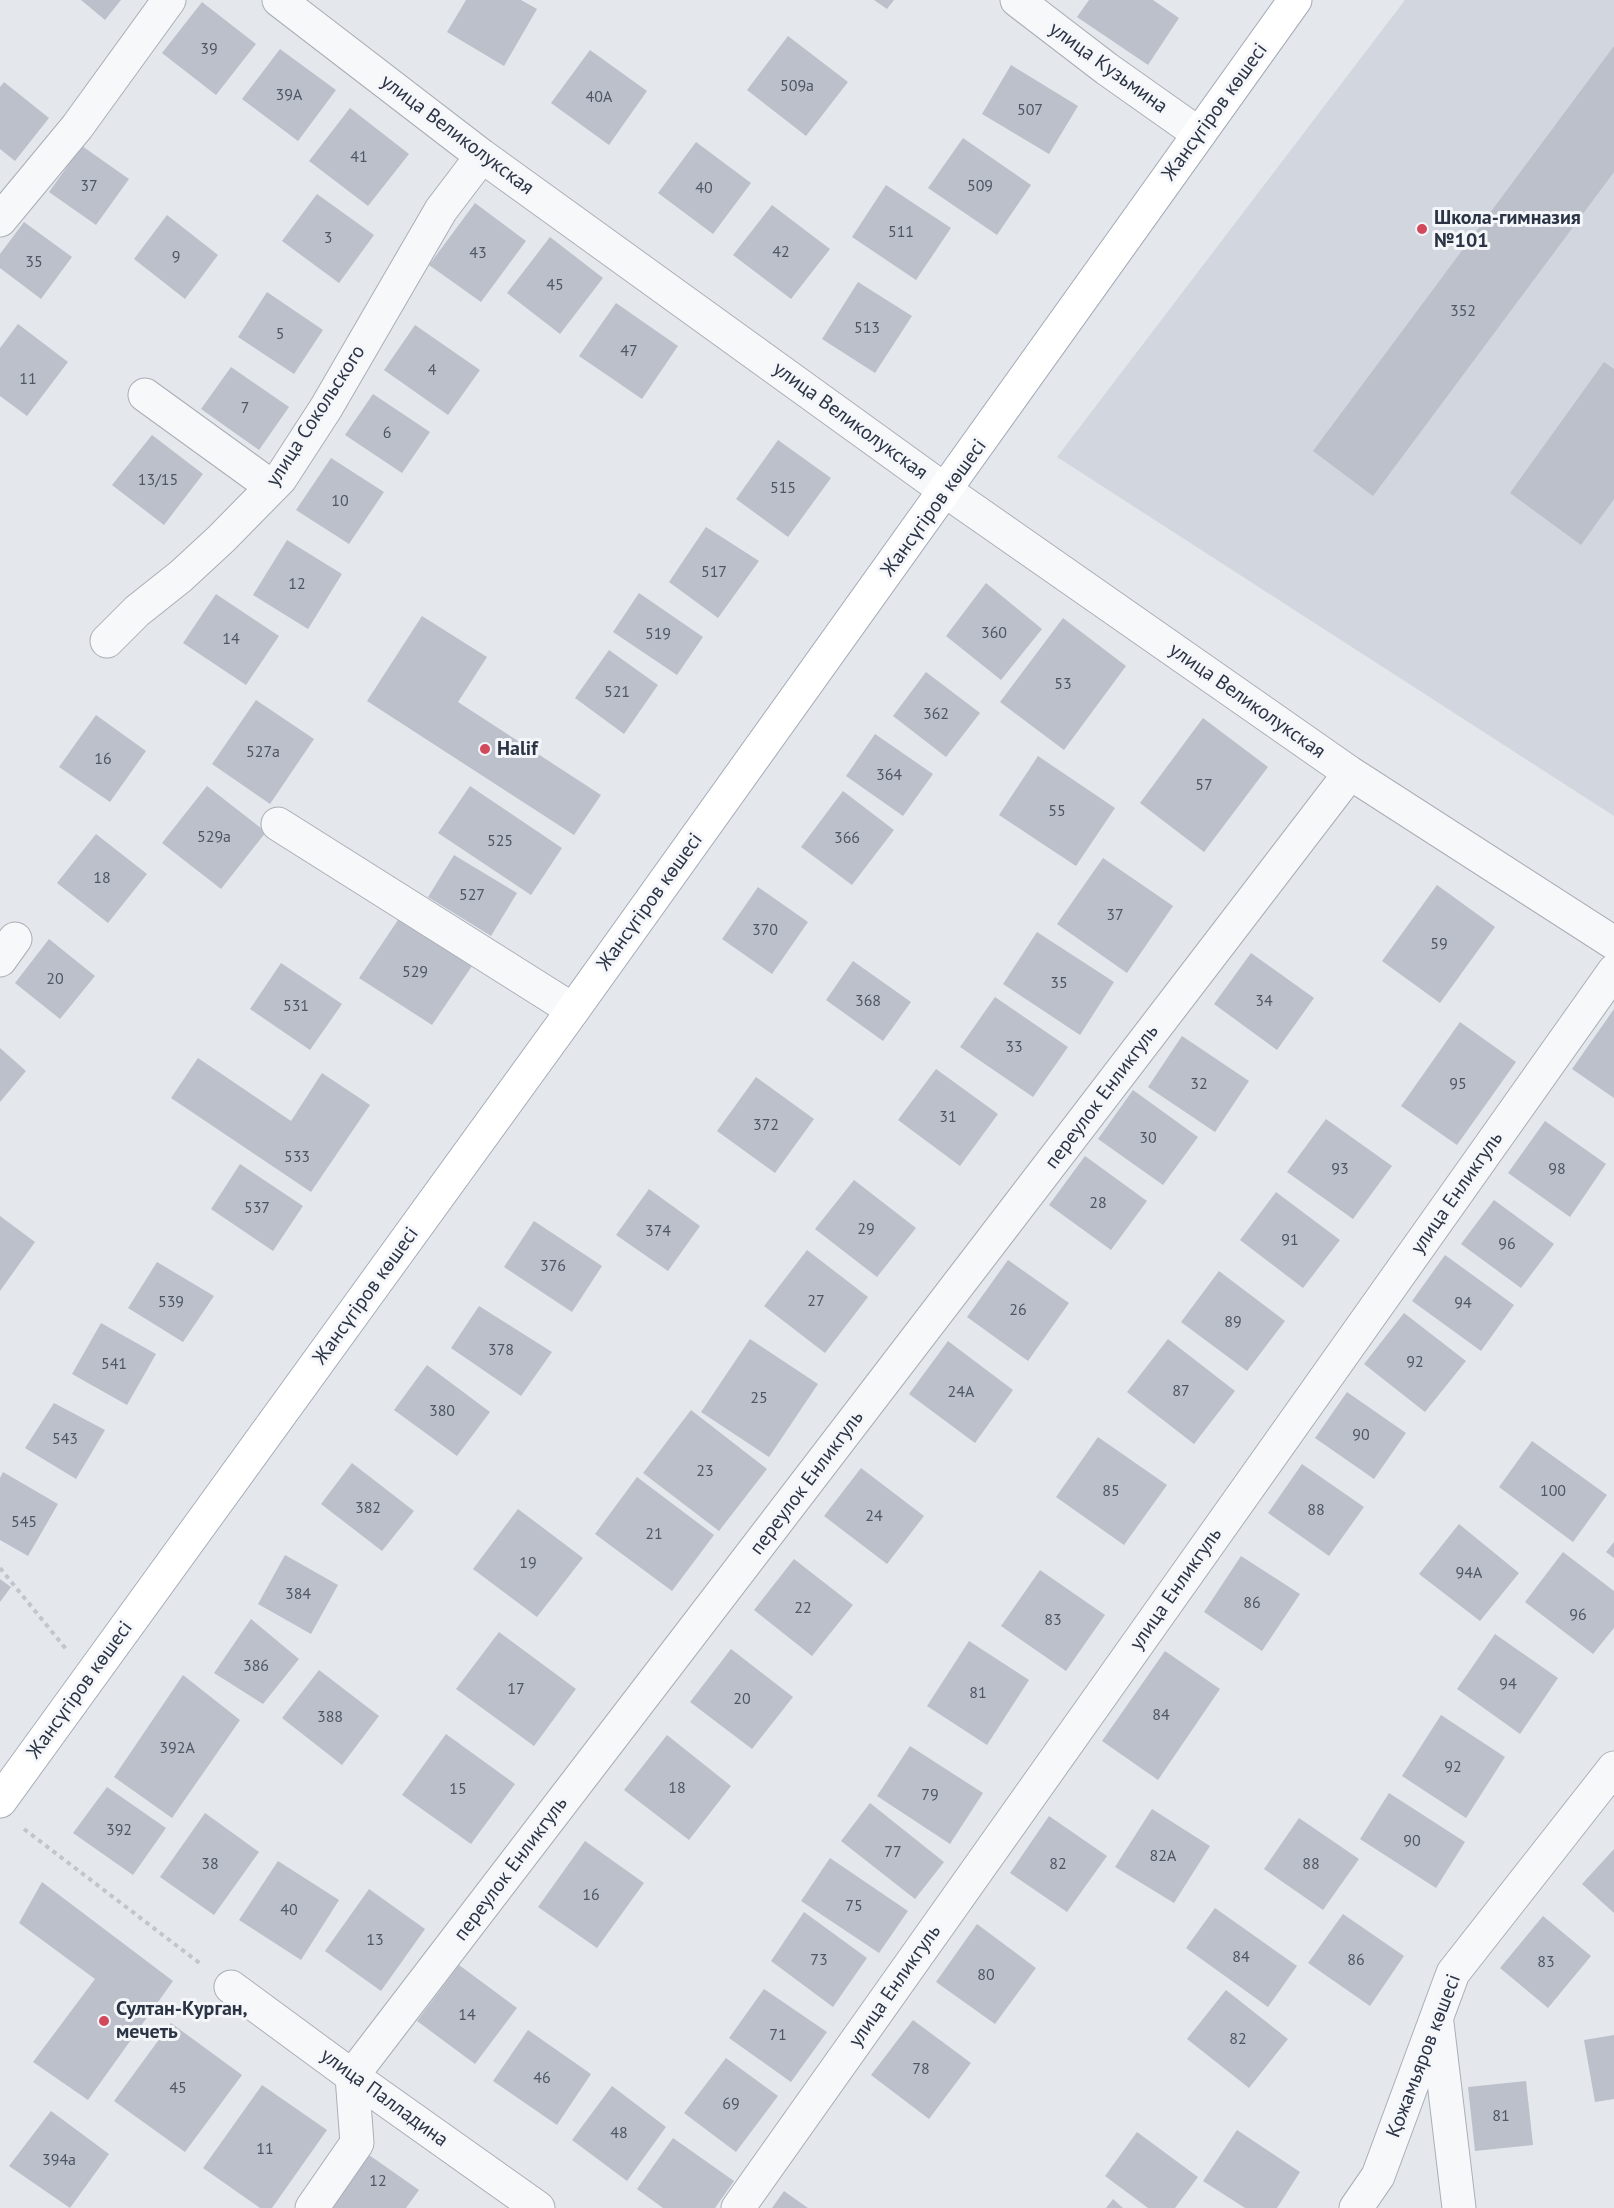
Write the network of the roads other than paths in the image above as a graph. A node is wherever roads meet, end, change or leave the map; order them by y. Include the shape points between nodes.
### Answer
1 (169, 0) edge
2 (279, 0) edge
3 (1017, 0) edge
4 (1295, 0) edge
5 (1199, 134) junction
6 (482, 156) junction
7 (0, 220) edge
8 (145, 395) dead end
9 (272, 487) junction
10 (946, 491) junction
11 (107, 641) dead end
12 (1350, 773) junction
13 (278, 824) dead end
14 (1614, 943) edge
15 (1614, 970) edge
16 (573, 1010) junction
17 (1614, 1768) edge
18 (9, 1813) edge
19 (231, 1987) road end
20 (1436, 2018) junction
21 (352, 2076) junction
22 (312, 2208) edge
23 (538, 2208) edge
24 (738, 2208) edge
25 (1356, 2208) edge
26 (1459, 2208) edge

1 - 7 street via 77,127
2 - 6 street, улица Великолукская
3 - 5 street, улица Кузьмина
4 - 5 main road, Жансүгіров көшесі
5 - 10 main road, Жансүгіров көшесі
6 - 9 street, улица Сокольского via 441,210 326,408
6 - 10 street, улица Великолукская
8 - 9 street
9 - 11 street, улица Сокольского
10 - 12 street, улица Великолукская
10 - 16 main road, Жансүгіров көшесі
12 - 14 street, улица Великолукская
12 - 21 street, переулок Енликгуль
13 - 16 street
15 - 24 street, улица Енликгуль
16 - 18 main road, Жансүгіров көшесі via 89,1678
17 - 20 street, Қожамьяров көшесі via 1453,1973
19 - 21 street, улица Палладина
20 - 25 street, Қожамьяров көшесі via 1378,2176
20 - 26 street
21 - 22 street via 357,2143
21 - 23 street, улица Палладина

